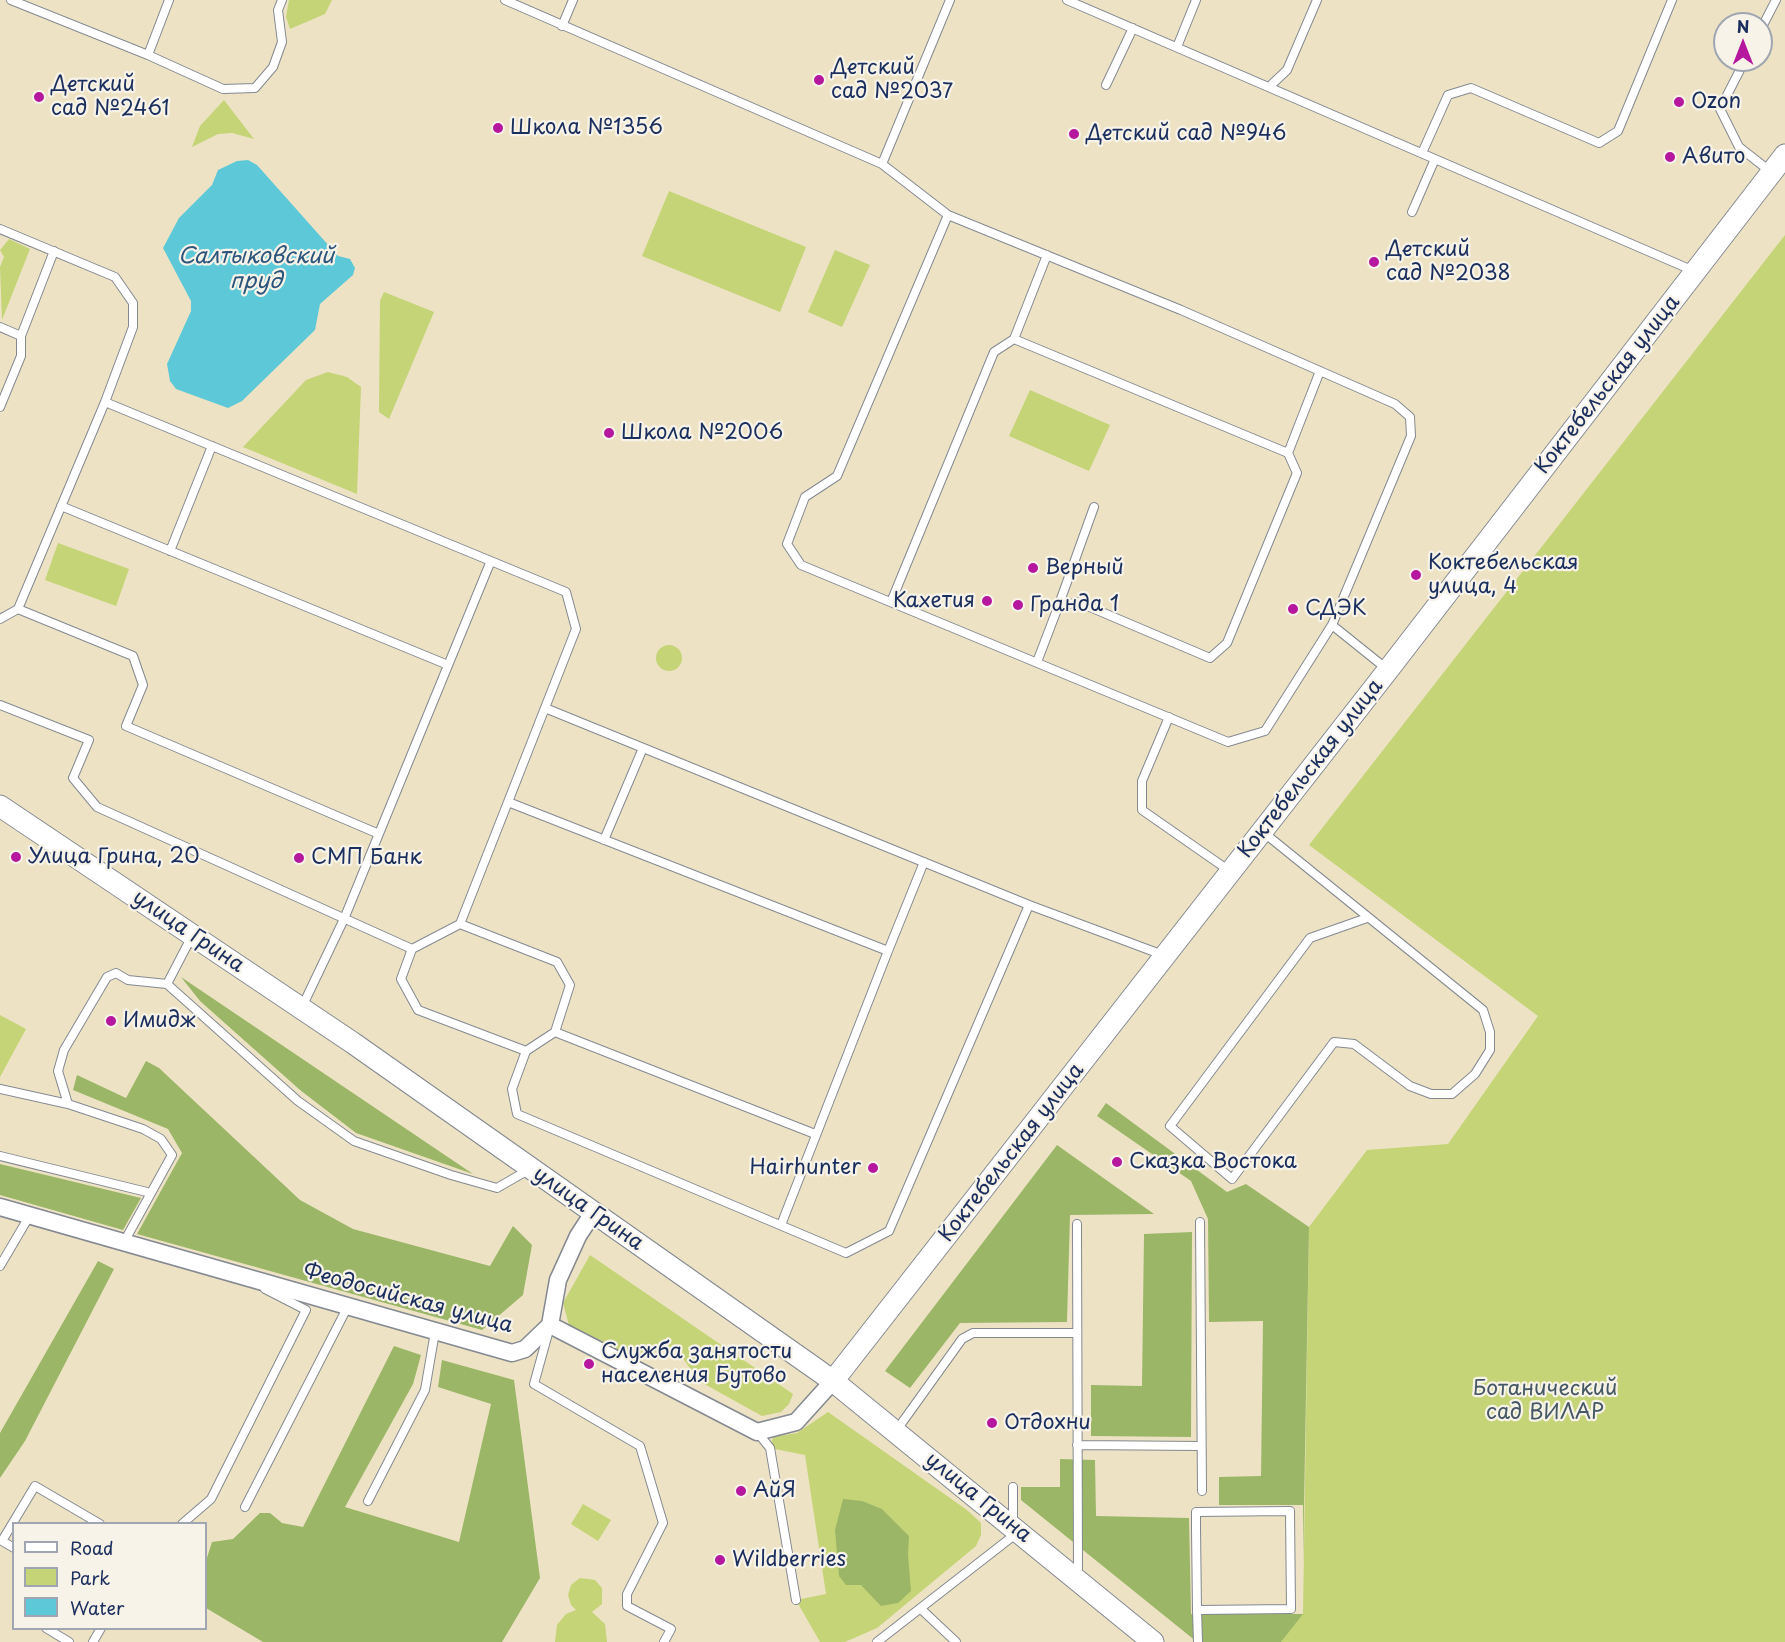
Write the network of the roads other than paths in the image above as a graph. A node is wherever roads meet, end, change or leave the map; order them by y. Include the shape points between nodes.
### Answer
1 (11, 0) edge
2 (169, 0) edge
3 (282, 0) edge
4 (505, 0) edge
5 (573, 0) edge
6 (950, 0) edge
7 (1067, 0) edge
8 (1196, 0) edge
9 (1317, 0) edge
10 (1672, 0) edge
11 (562, 26) junction
12 (1133, 28) junction
13 (1177, 47) junction
14 (148, 55) junction
15 (1739, 72) edge
16 (1106, 86) dead end
17 (1269, 87) junction
18 (1422, 153) junction
19 (1785, 155) edge
20 (1435, 159) junction
21 (882, 164) junction
22 (1771, 173) junction
23 (1412, 212) dead end
24 (948, 215) junction
25 (0, 229) edge
26 (54, 251) junction
27 (1047, 255) junction
28 (1695, 271) junction
29 (0, 327) edge
30 (21, 336) junction
31 (1014, 339) junction
32 (1320, 371) junction
33 (105, 402) junction
34 (0, 407) edge
35 (212, 446) junction
36 (1288, 453) junction
37 (61, 506) junction
38 (1094, 507) dead end
39 (170, 551) junction
40 (490, 562) junction
41 (891, 602) junction
42 (1058, 607) junction
43 (18, 609) junction
44 (0, 619) edge
45 (1332, 625) junction
46 (1037, 662) junction
47 (448, 665) junction
48 (1388, 670) junction
49 (0, 705) edge
50 (545, 708) junction
51 (1169, 717) junction
52 (643, 748) junction
53 (508, 802) junction
54 (0, 806) edge
55 (1262, 831) junction
56 (379, 834) junction
57 (604, 840) junction
58 (924, 862) junction
59 (1230, 872) junction
60 (1029, 905) junction
61 (1367, 918) junction
62 (344, 919) junction
63 (460, 924) junction
64 (193, 935) junction
65 (412, 949) junction
66 (888, 951) junction
67 (1165, 955) junction
68 (166, 984) junction
69 (302, 1009) junction
70 (555, 1032) junction
71 (526, 1051) junction
72 (0, 1089) edge
73 (68, 1104) junction
74 (815, 1134) junction
75 (0, 1156) edge
76 (531, 1169) junction
77 (151, 1193) junction
78 (0, 1207) edge
79 (593, 1213) junction
80 (30, 1215) junction
81 (1200, 1222) dead end
82 (1077, 1224) dead end
83 (781, 1225) junction
84 (124, 1242) junction
85 (0, 1266) edge
86 (238, 1275) junction
87 (347, 1308) junction
88 (550, 1325) junction
89 (435, 1332) junction
90 (1077, 1333) junction
91 (833, 1381) junction
92 (757, 1432) junction
93 (896, 1432) junction
94 (1077, 1445) junction
95 (1201, 1446) junction
96 (1013, 1487) dead end
97 (1202, 1491) dead end
98 (368, 1501) dead end
99 (245, 1507) dead end
100 (13, 1522) edge
101 (97, 1522) edge
102 (184, 1522) edge
103 (12, 1524) edge
104 (1016, 1529) junction
105 (12, 1547) edge
106 (1078, 1580) junction
107 (795, 1600) dead end
108 (921, 1609) junction
109 (1197, 1610) junction
110 (48, 1630) edge
111 (69, 1642) edge
112 (664, 1642) edge
113 (877, 1642) edge
114 (956, 1642) edge
115 (1154, 1642) edge
116 (1198, 1642) edge

1 - 14 lane
2 - 14 lane
3 - 14 lane via 278,10 282,42 273,67 255,88 222,89
4 - 11 lane
5 - 11 lane
6 - 21 lane
7 - 12 lane
8 - 13 lane
9 - 17 lane via 1287,70
10 - 18 lane via 1618,131 1599,143 1471,88 1448,95
11 - 21 lane
12 - 13 lane
12 - 16 lane
13 - 17 lane
15 - 22 lane via 1720,109 1739,147
17 - 18 lane
18 - 20 lane
19 - 22 street, Коктебельская улица
20 - 23 lane
20 - 28 lane
21 - 24 lane
22 - 28 street, Коктебельская улица
24 - 27 lane
24 - 41 lane via 837,476 804,497 787,544 801,565
25 - 26 lane
26 - 30 lane
26 - 33 lane via 116,277 133,303 133,327
27 - 31 lane
27 - 32 lane
28 - 48 street, Коктебельская улица
29 - 30 lane
30 - 34 lane via 21,356
31 - 36 lane
31 - 41 lane via 994,352
32 - 36 lane
32 - 45 lane via 1395,404 1410,417 1411,436
33 - 35 lane
33 - 37 lane
35 - 39 lane
35 - 40 lane
36 - 42 lane via 1297,473 1227,643 1210,657 1078,602
37 - 39 lane
37 - 43 lane
38 - 42 lane
39 - 47 lane
40 - 47 lane
40 - 50 lane via 566,592 576,629
41 - 46 lane
42 - 46 lane
43 - 44 lane
43 - 56 lane via 133,656 143,685 126,726
45 - 48 lane
45 - 51 lane via 1265,731 1228,742
46 - 51 lane
47 - 56 lane
48 - 55 street, Коктебельская улица
49 - 62 lane via 89,740 73,778 97,807
50 - 52 lane
50 - 53 lane
51 - 59 lane via 1142,781 1142,810
52 - 57 lane
52 - 58 lane
53 - 57 lane
53 - 63 lane
54 - 64 street, улица Грина
55 - 59 street, Коктебельская улица
55 - 61 lane
56 - 62 lane
57 - 66 lane
58 - 60 lane
58 - 66 lane
59 - 67 street, Коктебельская улица
60 - 67 lane
60 - 83 lane via 889,1231 846,1253
61 - 61 lane via 1483,1010 1490,1032 1490,1050 1475,1074 1452,1094 1431,1094 1410,1086 1354,1044 1334,1042 1232,1179 1170,1126 1310,938
62 - 65 lane
62 - 69 lane
63 - 65 lane
63 - 70 lane via 556,962 570,985
64 - 68 lane
64 - 69 street, улица Грина
65 - 71 lane via 401,979 418,1010
66 - 74 lane
67 - 91 street, Коктебельская улица
68 - 73 lane via 129,980 116,974 107,977 64,1050 58,1071
68 - 76 lane via 298,1101 354,1141 497,1188
69 - 76 street, улица Грина
70 - 71 lane
70 - 74 lane
71 - 83 lane via 512,1089 517,1114
72 - 73 lane
73 - 77 lane via 161,1138 172,1155
74 - 83 lane
75 - 77 lane
76 - 79 street, улица Грина
77 - 84 lane
78 - 80 street, Феодосийская улица
79 - 88 street via 558,1280
79 - 91 street, улица Грина
80 - 84 street, Феодосийская улица
80 - 85 lane
81 - 95 lane
82 - 90 lane
84 - 86 street, Феодосийская улица
86 - 87 street, Феодосийская улица
86 - 102 lane via 306,1310 211,1499
87 - 89 street, Феодосийская улица
87 - 99 lane
88 - 89 street, Феодосийская улица via 525,1349 512,1353
88 - 92 street
88 - 112 lane via 534,1384 640,1446 663,1523 627,1594 627,1606 671,1629
89 - 98 lane via 425,1390
90 - 93 lane via 973,1334 962,1339
90 - 94 lane
91 - 92 street via 795,1422
91 - 93 street, улица Грина
92 - 107 lane via 770,1448
93 - 104 street, улица Грина
94 - 95 lane
94 - 106 lane
95 - 97 lane
96 - 104 lane
100 - 101 lane via 35,1486
103 - 105 lane via 2,1541
104 - 106 street, улица Грина
104 - 108 lane
106 - 115 street, улица Грина
108 - 113 lane
108 - 114 lane
109 - 109 lane via 1196,1512 1290,1511 1291,1609
109 - 116 lane
110 - 111 lane

